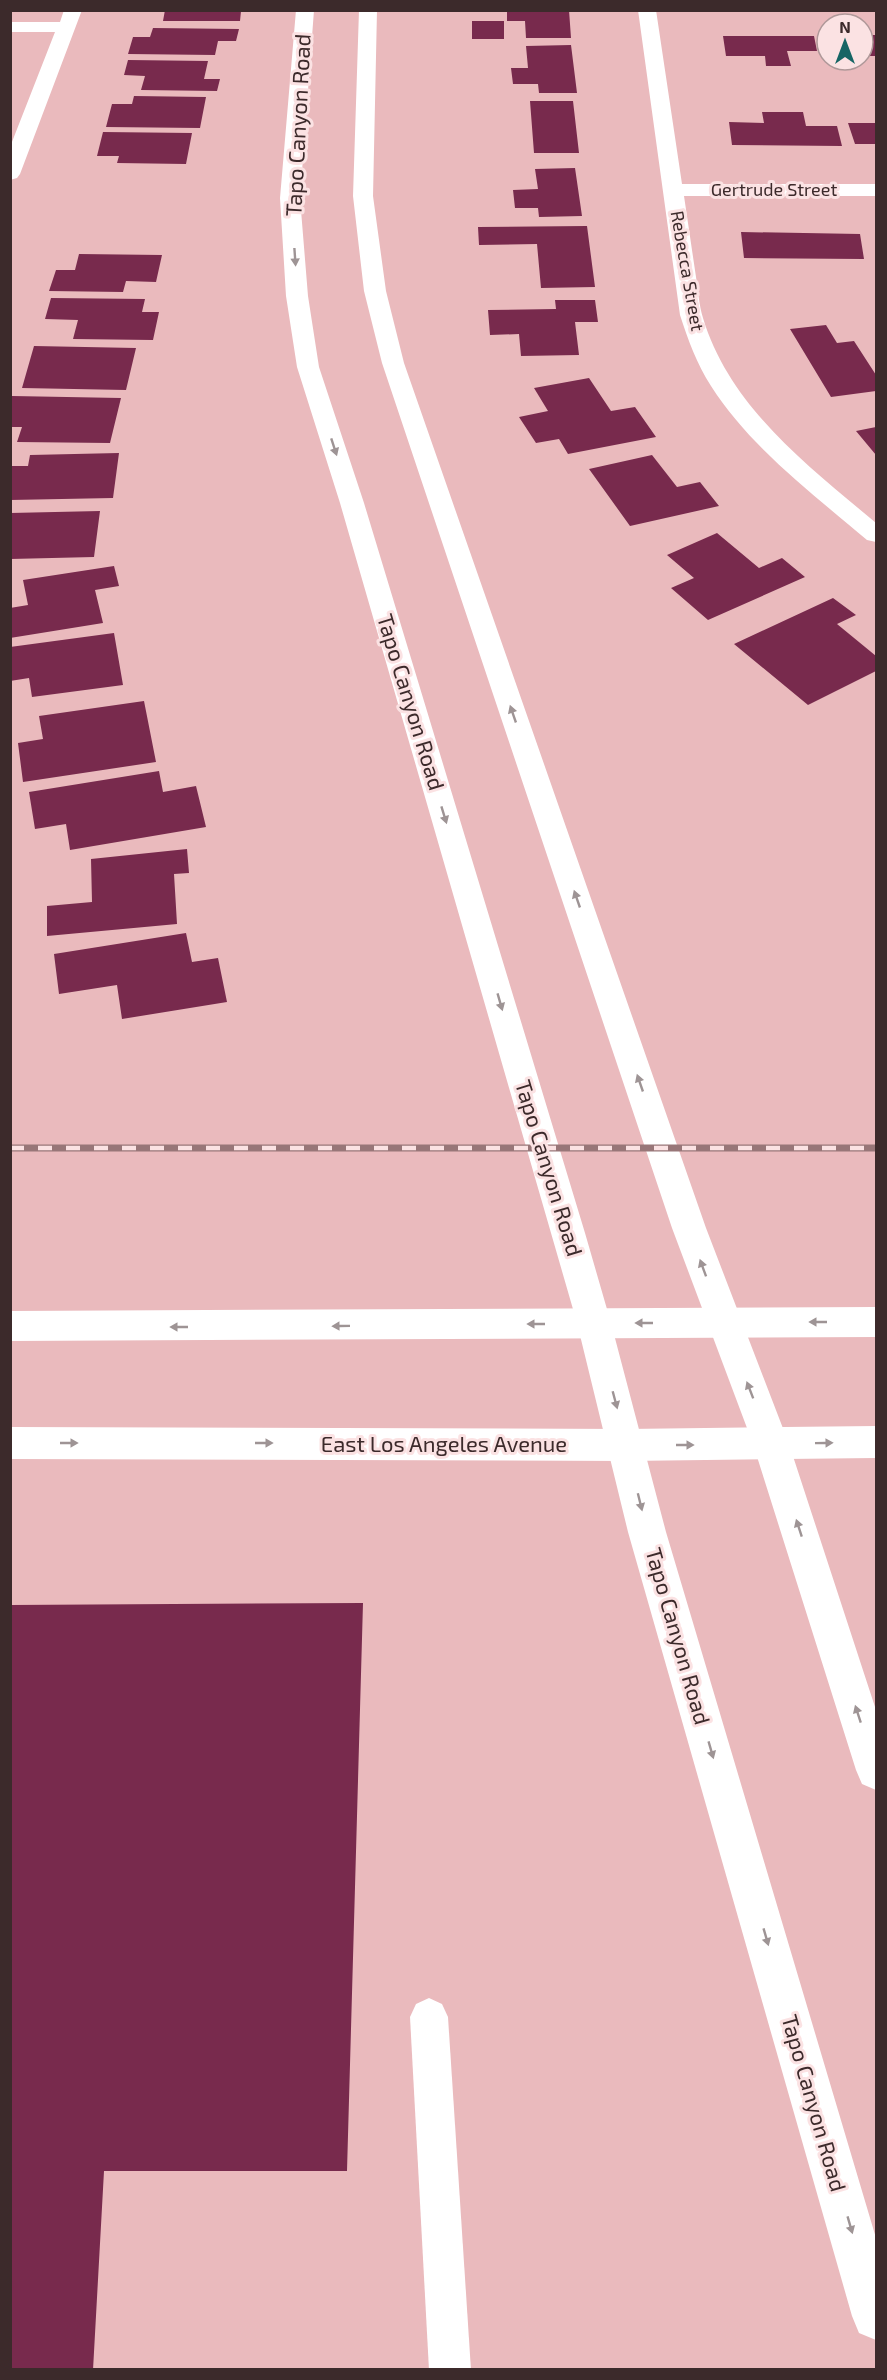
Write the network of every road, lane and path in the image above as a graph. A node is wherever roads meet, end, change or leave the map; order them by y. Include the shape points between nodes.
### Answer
1 (305, 10) edge
2 (368, 10) edge
3 (647, 10) edge
4 (71, 19) edge
5 (10, 27) edge
6 (10, 174) edge
7 (672, 190) junction
8 (876, 190) edge
9 (876, 535) edge
10 (723, 1322) junction
11 (876, 1322) edge
12 (594, 1323) junction
13 (10, 1326) edge
14 (876, 1442) edge
15 (10, 1443) edge
16 (771, 1444) junction
17 (627, 1445) junction
18 (876, 1770) edge
19 (429, 2018) dead end
20 (876, 2316) edge
21 (450, 2370) edge

1 -> 12 main road, Tapo Canyon Road via 290,198 297,296 308,367 352,503
10 -> 2 main road via 393,363 375,291 363,196
3 - 7 main road, Rebecca Street
4 - 5 main road
4 - 6 main road
7 - 8 main road, Gertrude Street
7 - 9 main road, Rebecca Street via 691,315 702,347 723,385 757,429
11 -> 10 main road
10 -> 12 main road
16 -> 10 main road
12 -> 13 main road
12 -> 17 main road, Tapo Canyon Road
16 -> 14 main road, East Los Angeles Avenue
15 -> 17 main road, East Los Angeles Avenue
17 -> 16 main road, East Los Angeles Avenue
18 -> 16 main road
17 -> 20 main road, Tapo Canyon Road via 648,1532
19 - 21 lane

